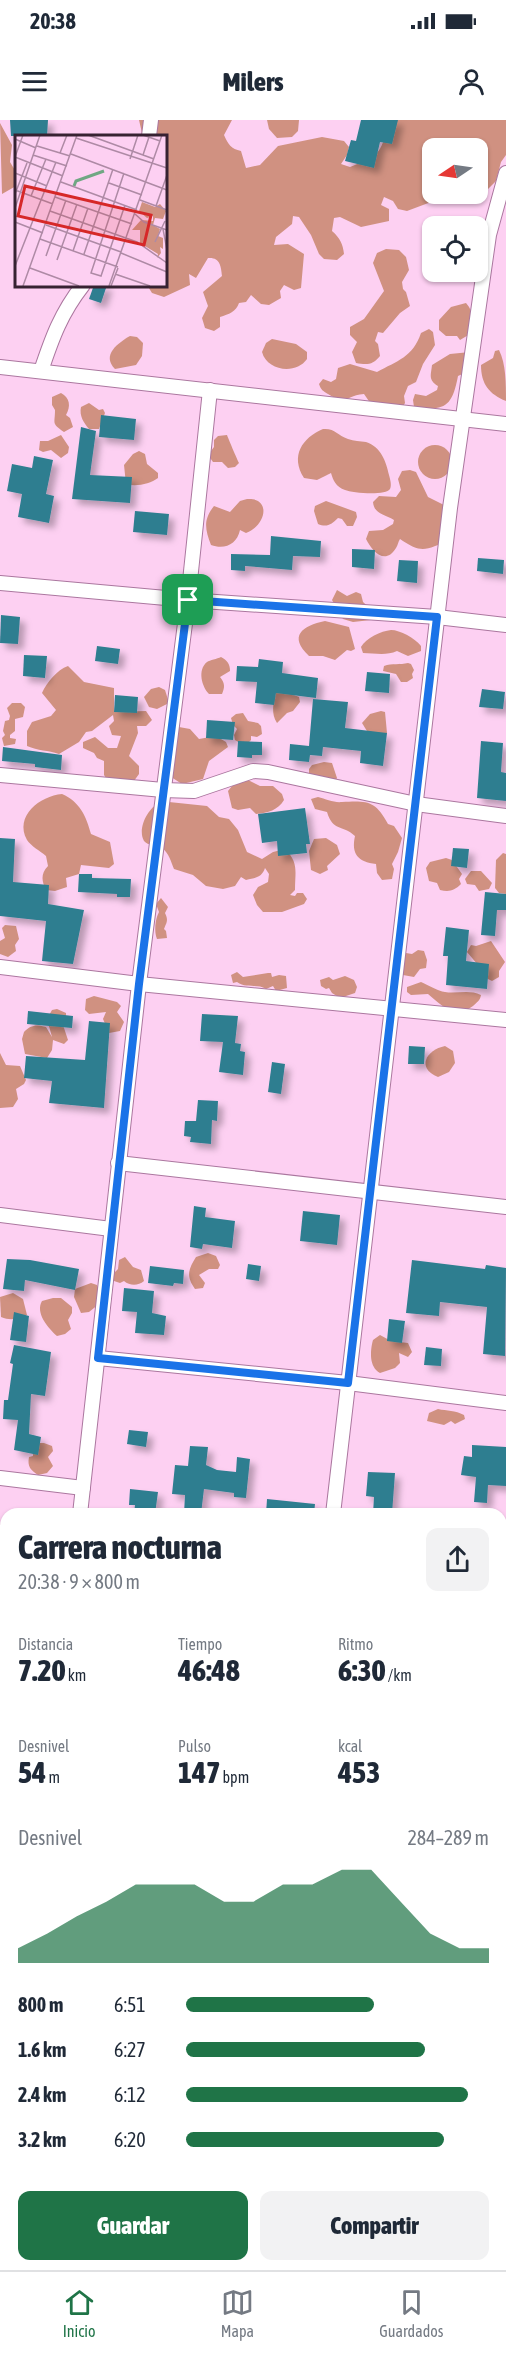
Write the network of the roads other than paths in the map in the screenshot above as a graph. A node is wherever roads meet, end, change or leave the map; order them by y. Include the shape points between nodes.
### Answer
1 (151, 120) edge
2 (149, 135) edge
3 (504, 182) edge
4 (82, 286) edge
5 (0, 367) edge
6 (41, 371) junction
7 (210, 390) junction
8 (462, 418) junction
9 (506, 424) edge
10 (0, 583) edge
11 (188, 600) junction
12 (437, 617) junction
13 (506, 625) edge
14 (0, 775) edge
15 (163, 790) junction
16 (416, 804) junction
17 (506, 816) edge
18 (0, 968) edge
19 (139, 984) junction
20 (392, 1009) junction
21 (506, 1020) edge
22 (118, 1163) junction
23 (370, 1192) junction
24 (506, 1207) edge
25 (0, 1215) edge
26 (111, 1229) junction
27 (98, 1358) junction
28 (348, 1383) junction
29 (506, 1403) edge
30 (0, 1478) edge
31 (83, 1488) junction
32 (81, 1508) edge
33 (334, 1508) edge

1 - 2 street
3 - 8 street via 489,236
4 - 6 street via 55,327
5 - 6 street
6 - 7 street
7 - 8 street
7 - 11 street
8 - 9 street
8 - 12 street
10 - 11 street
11 - 12 street
11 - 15 street
12 - 13 street
12 - 16 street
14 - 15 street
15 - 16 street via 194,790 253,771
15 - 19 street
16 - 17 street
16 - 20 street
18 - 19 street
19 - 20 street
19 - 22 street
20 - 21 street
20 - 23 street
22 - 23 street
22 - 26 street
23 - 24 street
23 - 28 street
25 - 26 street
26 - 27 street
27 - 28 street
27 - 31 street
28 - 29 street
28 - 33 street
30 - 31 street
31 - 32 street

